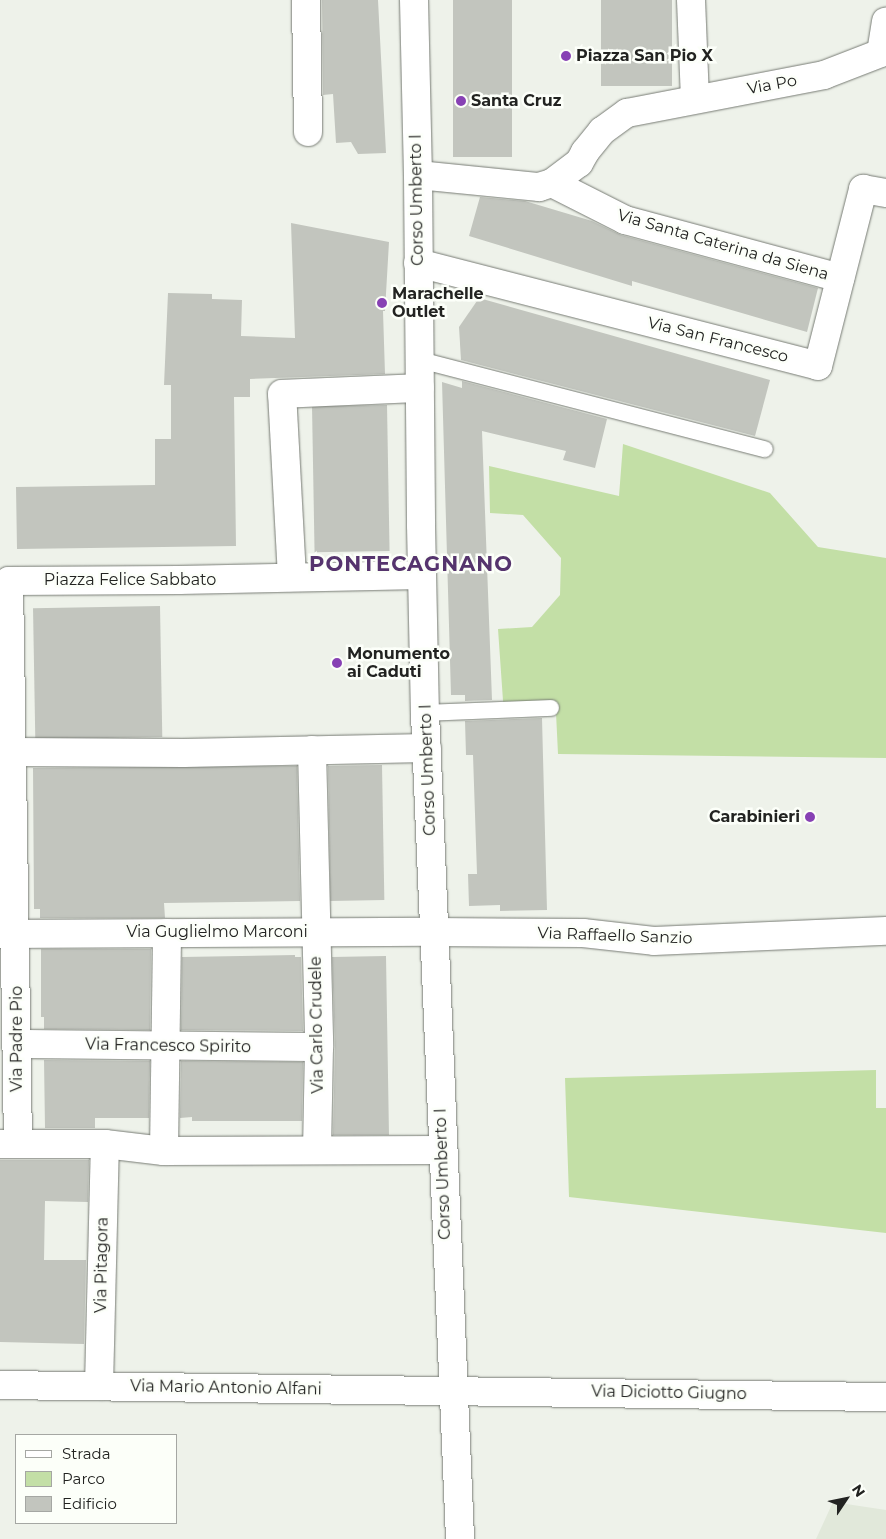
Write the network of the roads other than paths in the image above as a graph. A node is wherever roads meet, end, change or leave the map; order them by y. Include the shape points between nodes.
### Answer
1 (306, 0) edge
2 (414, 0) edge
3 (691, 0) edge
4 (886, 21) edge
5 (884, 54) edge
6 (694, 99) junction
7 (308, 132) dead end
8 (418, 175) junction
9 (552, 183) junction
10 (886, 194) edge
11 (418, 263) junction
12 (840, 278) junction
13 (420, 360) junction
14 (420, 388) junction
15 (765, 449) dead end
16 (422, 575) junction
17 (292, 577) junction
18 (5, 581) edge
19 (551, 708) dead end
20 (426, 713) junction
21 (427, 748) junction
22 (312, 750) junction
23 (13, 752) junction
24 (886, 931) edge
25 (316, 932) junction
26 (433, 932) junction
27 (167, 933) junction
28 (8, 934) edge
29 (17, 1044) junction
30 (166, 1046) junction
31 (318, 1048) junction
32 (9, 1144) edge
33 (105, 1144) junction
34 (318, 1150) junction
35 (442, 1150) junction
36 (164, 1151) junction
37 (0, 1385) edge
38 (99, 1386) junction
39 (452, 1390) junction
40 (886, 1397) edge
41 (460, 1539) edge

1 - 7 street
2 - 8 street, Corso Umberto I
3 - 6 street
4 - 5 street, Via Po
5 - 6 street, Via Po via 824,75
6 - 9 street, Via Po via 627,113 602,131 579,163
8 - 9 street via 539,187
8 - 11 street, Corso Umberto I
9 - 12 street, Via Santa Caterina da Siena via 625,220
10 - 12 street, Via San Francesco via 863,189
11 - 12 street, Via San Francesco via 818,366
11 - 13 street, Corso Umberto I
13 - 14 street, Corso Umberto I
13 - 15 lane
14 - 16 street, Corso Umberto I
14 - 17 street via 282,394
16 - 17 street, Piazza Felice Sabbato
16 - 20 street, Corso Umberto I
17 - 18 street, Piazza Felice Sabbato
18 - 23 street, Piazza Felice Sabbato
19 - 20 lane
20 - 21 street, Corso Umberto I
21 - 22 street
21 - 26 street, Corso Umberto I
22 - 23 street
22 - 25 street, Via Carlo Crudele
23 - 28 street, Piazza Felice Sabbato
24 - 26 street, Via Raffaello Sanzio via 654,940 583,933
25 - 26 street, Via Guglielmo Marconi
25 - 27 street, Via Guglielmo Marconi
25 - 31 street, Via Carlo Crudele
26 - 35 street, Corso Umberto I
27 - 28 street, Via Guglielmo Marconi
27 - 30 street
28 - 29 street, Via Padre Pio
29 - 30 street, Via Francesco Spirito
29 - 32 street, Via Padre Pio
30 - 31 street, Via Francesco Spirito
30 - 36 street
31 - 34 street, Via Carlo Crudele
32 - 33 street
33 - 36 street
33 - 38 street, Via Pitagora
34 - 35 street
34 - 36 street
35 - 39 street, Corso Umberto I
37 - 38 street, Via Mario Antonio Alfani
38 - 39 street, Via Mario Antonio Alfani
39 - 40 street, Via Diciotto Giugno
39 - 41 street, Corso Umberto I

